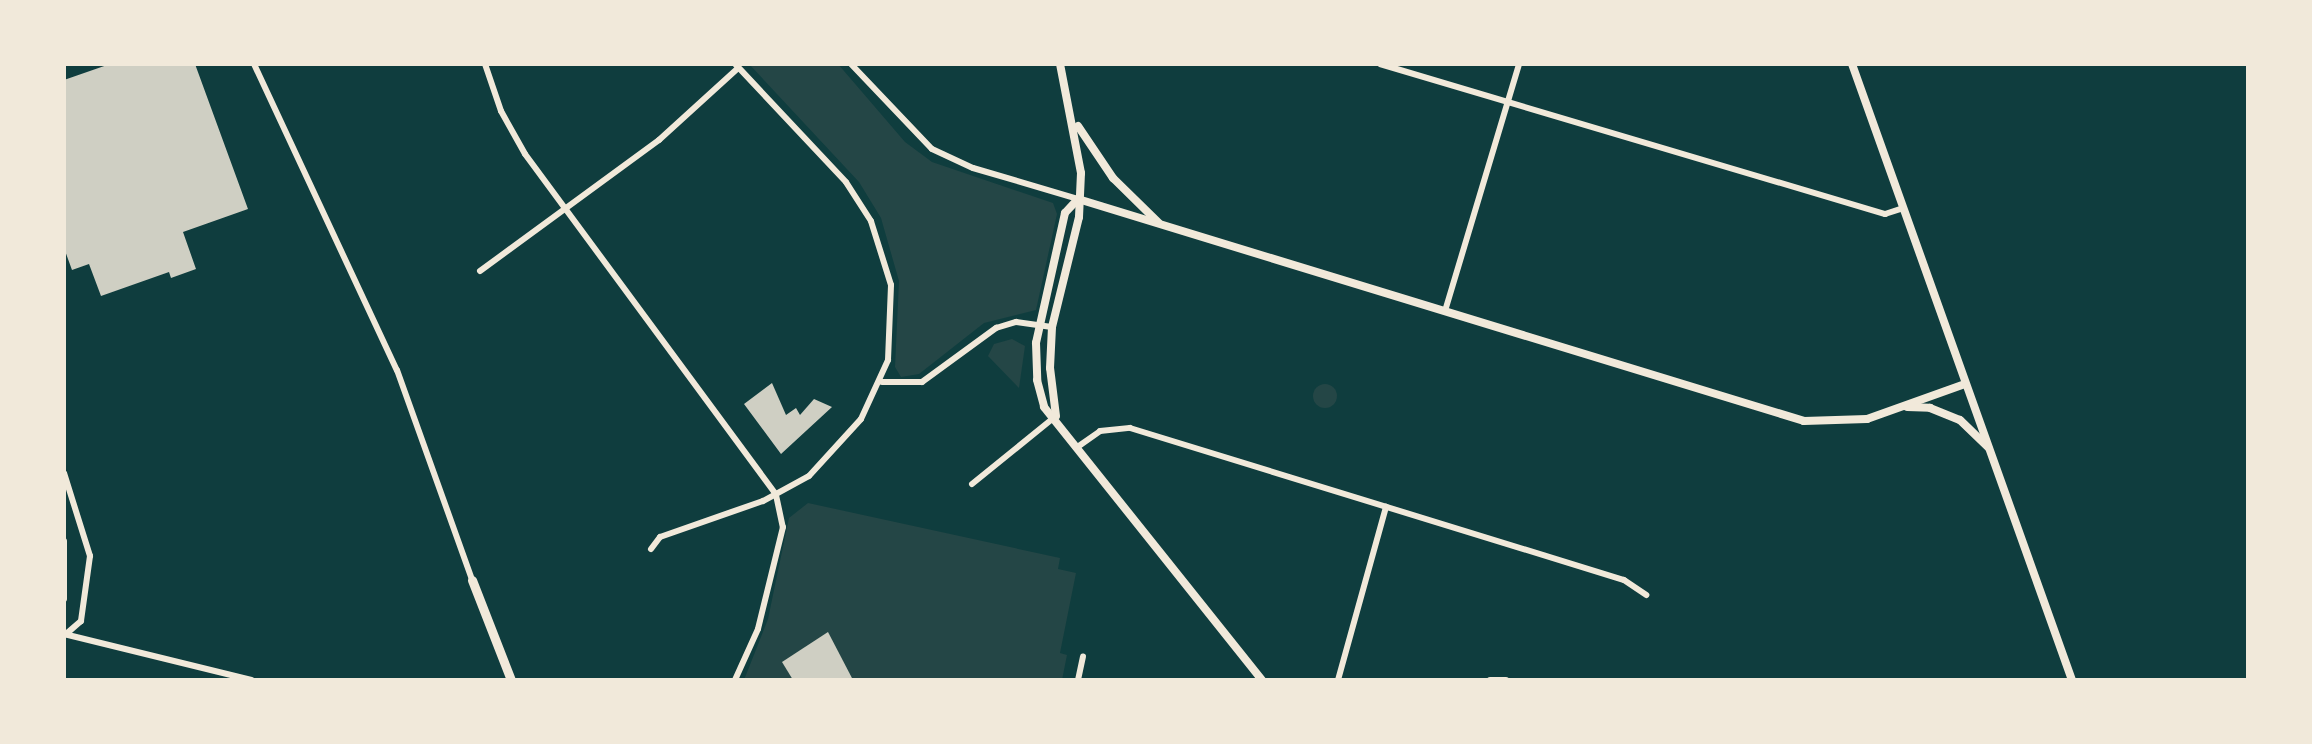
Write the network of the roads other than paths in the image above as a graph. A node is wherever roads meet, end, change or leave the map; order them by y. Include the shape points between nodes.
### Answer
1 (254, 64) edge
2 (485, 64) edge
3 (851, 64) edge
4 (1060, 64) edge
5 (1380, 64) edge
6 (1519, 64) edge
7 (1852, 64) edge
8 (736, 66) edge
9 (1506, 104) junction
10 (1074, 120) junction
11 (1078, 199) junction
12 (567, 208) junction
13 (1903, 208) junction
14 (1162, 226) junction
15 (480, 271) dead end
16 (1445, 311) junction
17 (1039, 325) junction
18 (1052, 327) junction
19 (882, 382) junction
20 (1965, 384) junction
21 (1902, 407) junction
22 (1056, 416) junction
23 (1076, 448) junction
24 (1990, 450) junction
25 (64, 473) edge
26 (972, 484) dead end
27 (776, 495) junction
28 (1386, 507) junction
29 (64, 541) edge
30 (651, 549) dead end
31 (472, 580) joint
32 (1646, 595) dead end
33 (64, 599) edge
34 (65, 632) edge
35 (1083, 657) dead end
36 (251, 680) edge
37 (511, 680) edge
38 (735, 680) edge
39 (1078, 680) edge
40 (1262, 680) edge
41 (1338, 680) edge
42 (1490, 680) edge
43 (1506, 680) edge
44 (2072, 680) edge

1 - 31 street via 397,370
2 - 12 street via 512,131
3 - 11 street via 932,149 973,168
4 - 10 street
5 - 9 street
6 - 9 street
7 - 13 street
8 - 12 street via 659,140
8 - 19 street via 846,182 871,221 892,301
9 - 13 street via 1885,214
9 - 16 street
10 - 11 street via 1081,150
10 - 14 street via 1113,178
11 - 14 street
11 - 17 street via 1065,213
11 - 18 street via 1079,217
12 - 15 street
12 - 27 street
13 - 20 street
14 - 16 street
16 - 21 street via 1804,421 1855,421
17 - 18 street
17 - 19 street via 996,328 922,382
17 - 22 street via 1037,380 1044,407
18 - 22 street
19 - 27 street via 831,456
20 - 21 street
20 - 24 street
21 - 24 street via 1930,408 1957,419
22 - 23 street
22 - 26 street
23 - 28 street via 1100,431 1130,428
23 - 40 street
24 - 44 street
25 - 34 street via 90,556 81,621
27 - 30 street via 660,537
27 - 38 street via 783,527 758,629
28 - 32 street via 1624,580
28 - 41 street
29 - 33 street
31 - 37 main road
34 - 36 street
35 - 39 street
42 - 43 street

